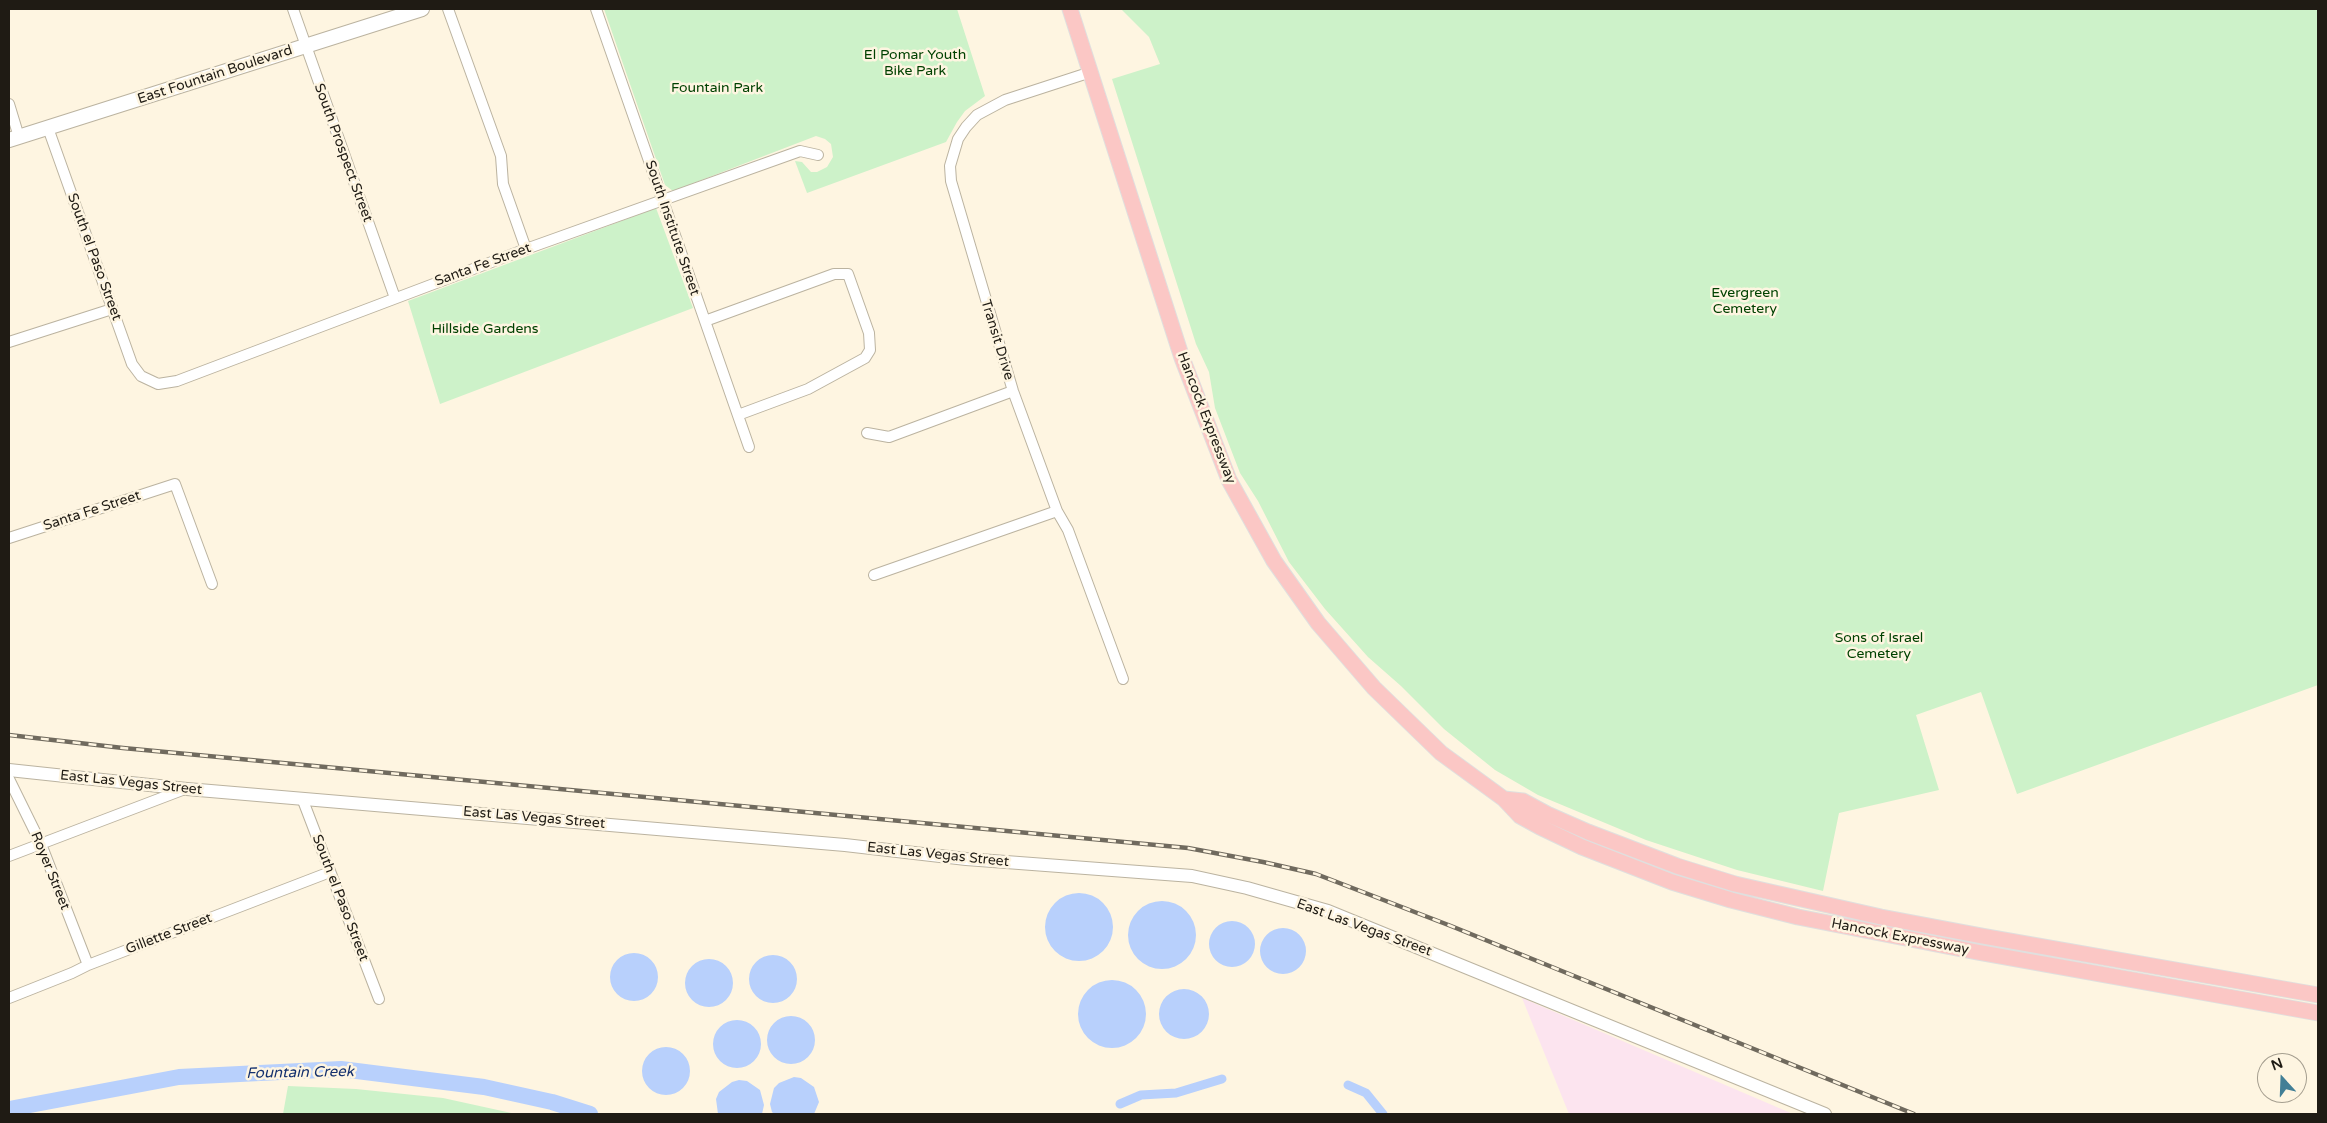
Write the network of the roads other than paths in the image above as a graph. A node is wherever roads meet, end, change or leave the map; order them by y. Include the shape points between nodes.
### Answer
1 (292, 9) edge
2 (422, 9) edge
3 (448, 9) edge
4 (596, 9) edge
5 (1070, 9) edge
6 (305, 46) junction
7 (1091, 72) junction
8 (9, 104) edge
9 (48, 128) junction
10 (14, 138) edge
11 (818, 155) dead end
12 (662, 200) junction
13 (526, 249) junction
14 (395, 298) junction
15 (112, 308) junction
16 (705, 321) junction
17 (9, 342) edge
18 (149, 381) joint
19 (1013, 390) junction
20 (738, 415) junction
21 (867, 433) dead end
22 (749, 447) dead end
23 (1056, 511) junction
24 (9, 538) edge
25 (874, 575) dead end
26 (212, 584) dead end
27 (1123, 679) dead end
28 (9, 770) edge
29 (9, 779) edge
30 (187, 789) junction
31 (302, 798) junction
32 (1504, 799) junction
33 (41, 844) junction
34 (9, 856) edge
35 (330, 872) junction
36 (88, 965) junction
37 (2318, 994) edge
38 (9, 998) edge
39 (378, 998) dead end
40 (2318, 1012) edge
41 (1825, 1114) edge

1 - 6 street, South Prospect Street
2 - 6 main road, East Fountain Boulevard
3 - 13 street via 501,156 503,184
4 - 12 street, South Institute Street
5 - 7 main road, Hancock Expressway
6 - 9 main road, East Fountain Boulevard
6 - 14 street, South Prospect Street
7 - 19 street, Transit Drive via 990,106 966,126 952,153 950,166 954,196
7 - 32 main road, Hancock Expressway via 1196,399 1229,480 1274,561 1318,623 1374,688 1441,753
8 - 10 street
9 - 10 main road, East Fountain Boulevard
9 - 15 street, South el Paso Street
11 - 12 street, Santa Fe Street via 800,151
12 - 13 street, Santa Fe Street
12 - 16 street, South Institute Street
13 - 14 street, Santa Fe Street
14 - 18 street, Santa Fe Street via 176,381 158,384
15 - 17 street
15 - 18 street, South el Paso Street via 132,364
16 - 20 street, South Institute Street
16 - 20 street via 834,274 848,274 869,333 870,350 865,358 808,389
19 - 21 street via 889,437
19 - 23 street, Transit Drive
20 - 22 street, South Institute Street
23 - 25 street
23 - 27 street, Transit Drive via 1068,530
24 - 26 street, Santa Fe Street via 175,484
28 - 30 street, East Las Vegas Street
29 - 33 street, Royer Street
30 - 31 street, East Las Vegas Street
30 - 33 street
31 - 35 street, South el Paso Street
31 - 41 street, East Las Vegas Street via 845,844 966,859 1192,876 1328,912
32 - 37 main road, Hancock Expressway via 1523,801 1596,835 1677,866 1736,884 1982,936
32 - 40 main road, Hancock Expressway via 1520,816 1582,847 1672,882 1798,917
33 - 34 street
33 - 36 street, Royer Street
35 - 36 street, Gillette Street
35 - 39 street, South el Paso Street
36 - 38 street, Gillette Street

